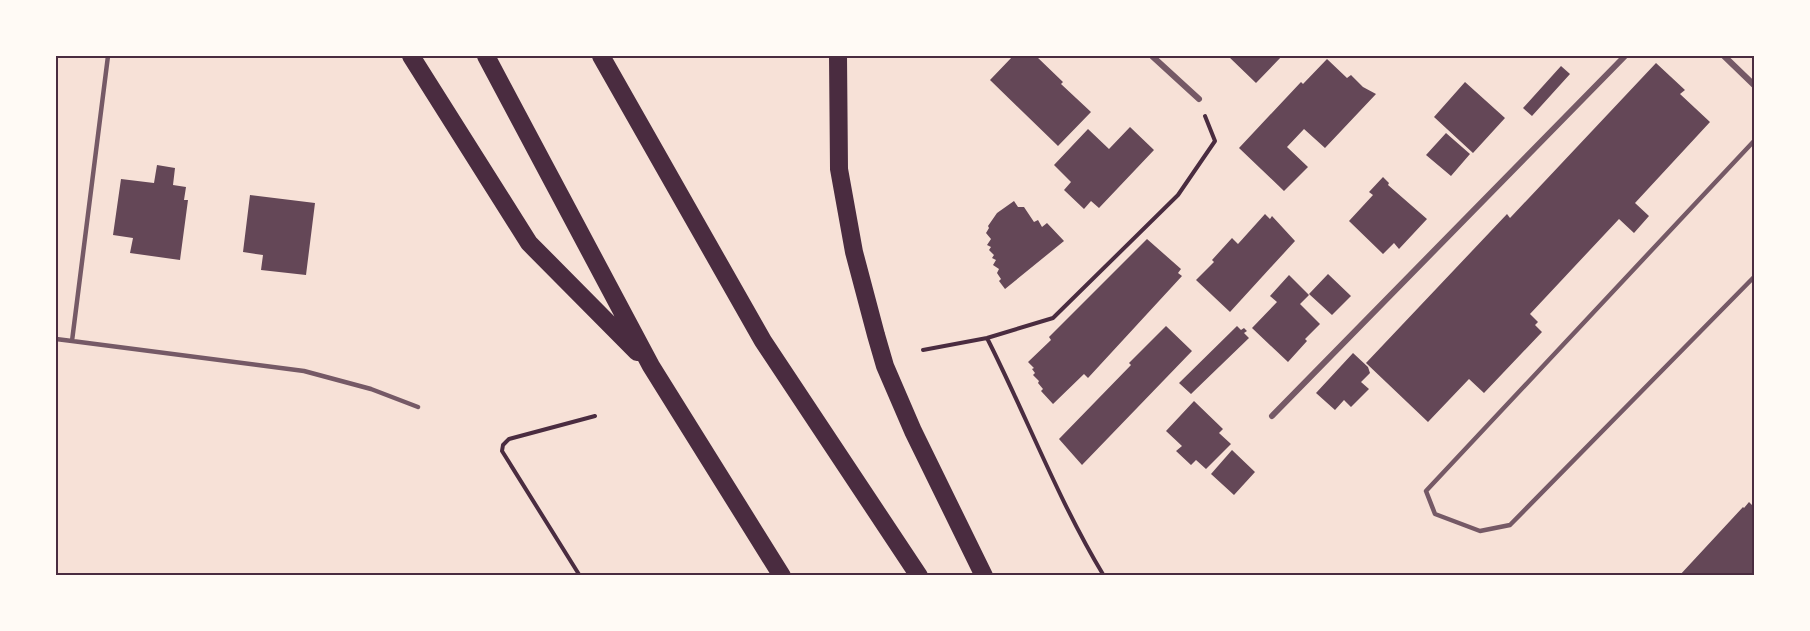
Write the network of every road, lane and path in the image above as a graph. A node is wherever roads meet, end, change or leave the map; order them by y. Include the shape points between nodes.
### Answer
1 (108, 56) edge
2 (411, 56) edge
3 (486, 56) edge
4 (601, 56) edge
5 (838, 56) edge
6 (1152, 56) edge
7 (1625, 56) edge
8 (1724, 56) edge
9 (1755, 85) edge
10 (1199, 99) joint
11 (1755, 141) edge
12 (1755, 277) edge
13 (987, 338) junction
14 (56, 339) edge
15 (72, 341) junction
16 (923, 350) dead end
17 (651, 366) junction
18 (418, 407) dead end
19 (595, 416) dead end
20 (1272, 416) dead end
21 (580, 576) edge
22 (782, 576) edge
23 (919, 576) edge
24 (984, 576) edge
25 (1104, 576) edge

1 - 15 lane
2 - 17 highway via 529,243
3 - 17 highway
4 - 23 highway via 750,320
5 - 24 highway via 839,169 854,252 876,335 913,431
6 - 10 street
7 - 20 street
8 - 9 street
10 - 13 path via 1215,141 1178,195 1053,318
11 - 12 lane via 1426,491 1435,514 1480,531 1510,525
13 - 16 path
13 - 25 path via 1064,504
14 - 15 lane
15 - 18 lane via 304,371 371,389
17 - 22 highway
19 - 21 path via 509,439 502,451

